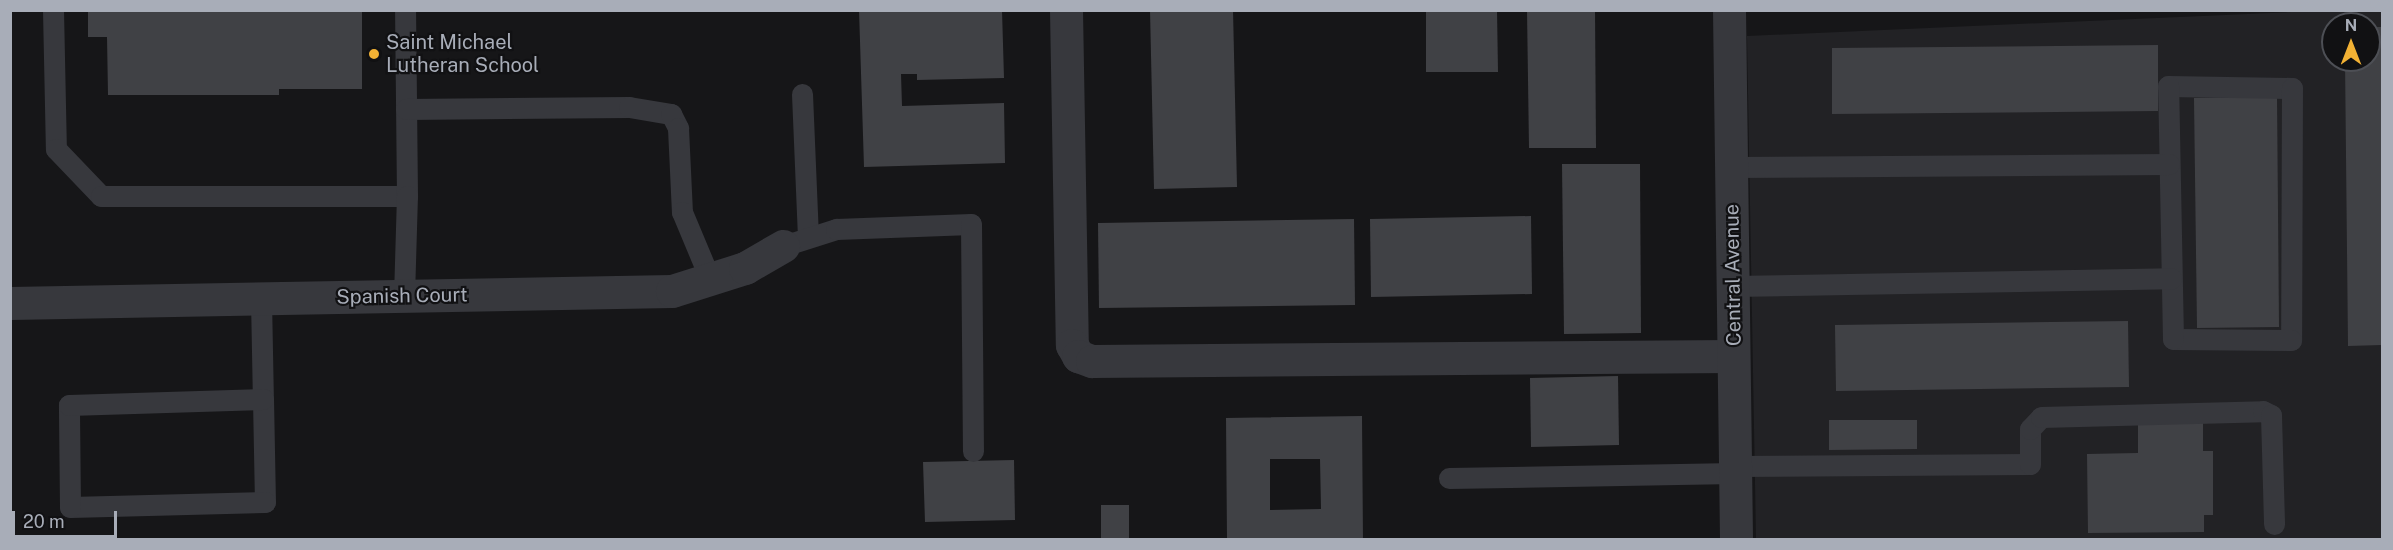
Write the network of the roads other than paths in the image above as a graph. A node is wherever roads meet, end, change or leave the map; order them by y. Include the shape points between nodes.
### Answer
1 (53, 10) edge
2 (405, 10) edge
3 (1066, 10) edge
4 (1729, 10) edge
5 (802, 94) dead end
6 (406, 109) junction
7 (2169, 164) junction
8 (1731, 167) junction
9 (407, 196) junction
10 (796, 241) junction
11 (2171, 278) junction
12 (710, 279) junction
13 (1733, 286) junction
14 (404, 296) junction
15 (261, 299) junction
16 (10, 303) edge
17 (1733, 356) junction
18 (263, 399) junction
19 (973, 451) dead end
20 (1735, 469) junction
21 (1449, 478) dead end
22 (2274, 524) dead end
23 (1736, 540) edge

1 - 9 lane via 56,149 101,196
2 - 6 lane
3 - 17 street via 1072,345 1078,356 1092,361
4 - 8 street, Central Avenue
5 - 10 lane
6 - 9 lane
6 - 12 lane via 629,107 671,114 678,128 682,212
7 - 8 lane
7 - 11 lane
7 - 11 lane via 2168,86 2292,88 2291,340 2173,339
8 - 13 street, Central Avenue
9 - 14 lane
10 - 12 street, Spanish Court via 745,268
10 - 19 lane via 836,229 971,224
11 - 13 lane
12 - 14 street, Spanish Court via 672,291
13 - 17 street, Central Avenue
14 - 15 street, Spanish Court
15 - 16 street, Spanish Court
15 - 18 lane
17 - 20 street, Central Avenue
18 - 18 lane via 265,502 70,507 69,405
20 - 21 lane
20 - 22 lane via 2030,464 2030,429 2041,417 2263,411 2271,415
20 - 23 street, Central Avenue

